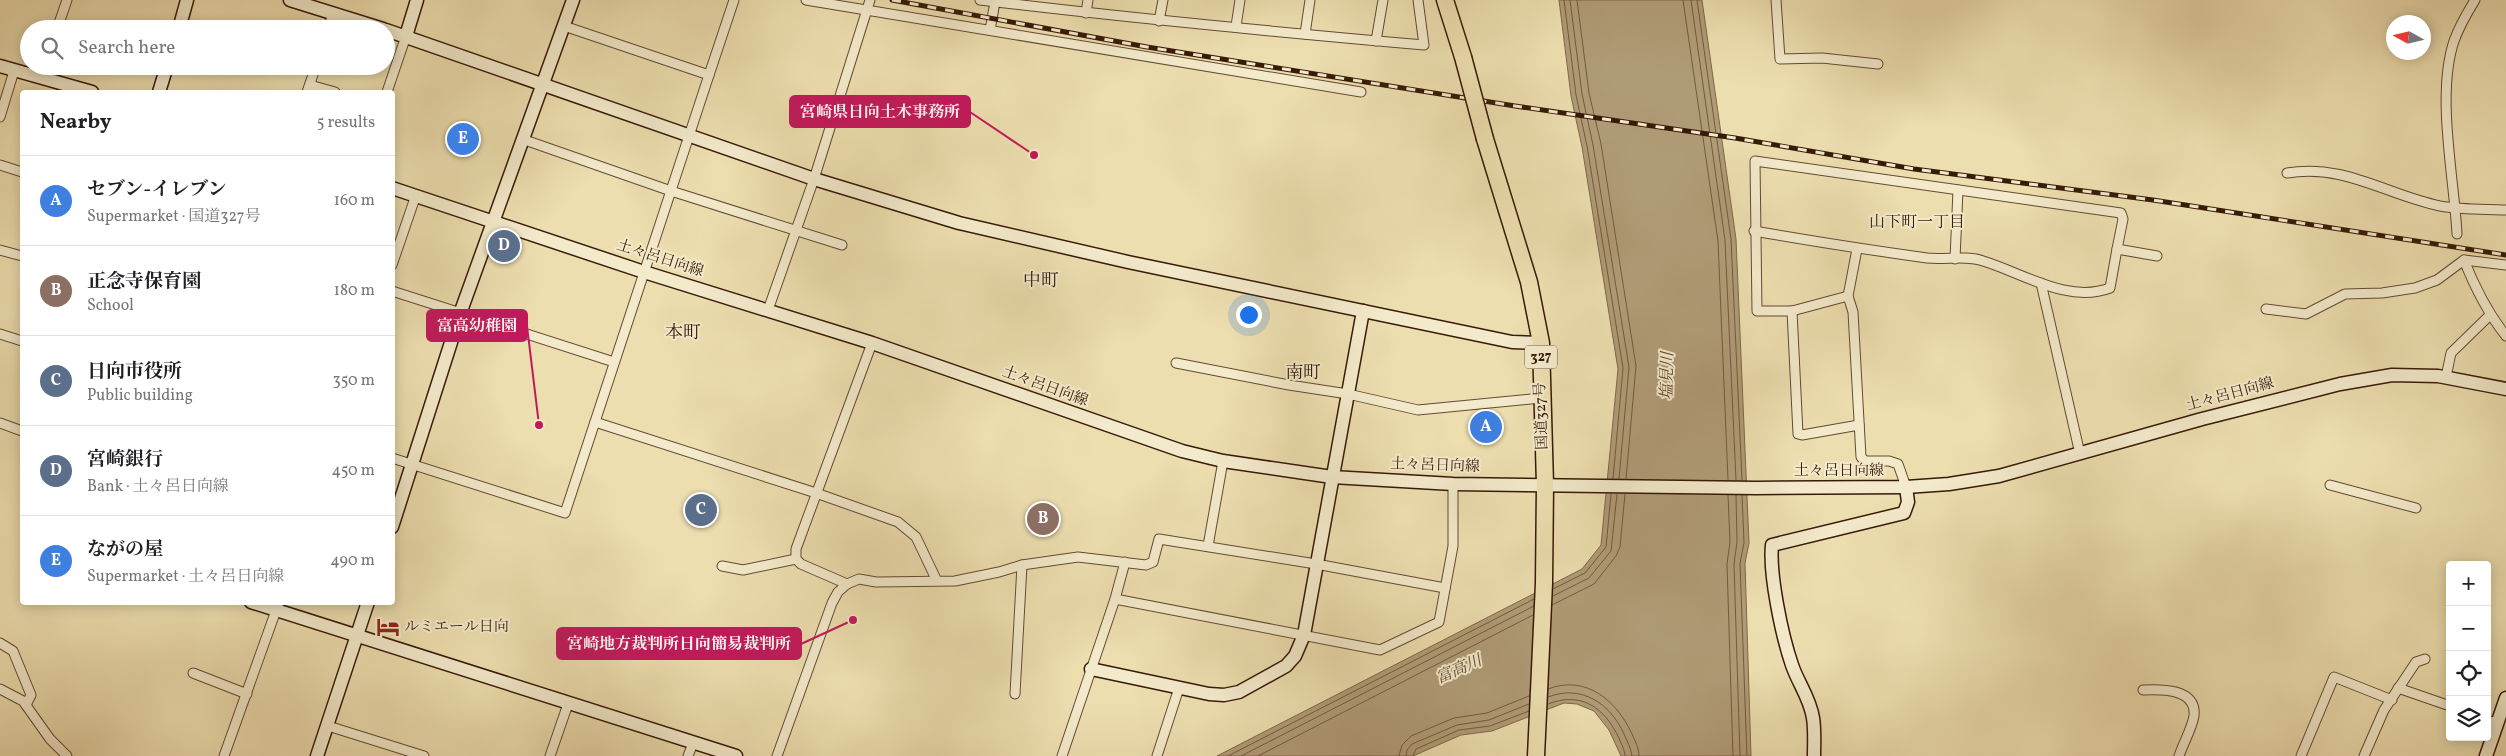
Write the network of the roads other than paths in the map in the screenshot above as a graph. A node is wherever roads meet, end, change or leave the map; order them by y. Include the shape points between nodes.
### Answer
1 (67, 0) edge
2 (187, 0) edge
3 (290, 0) edge
4 (417, 0) edge
5 (573, 0) edge
6 (734, 0) edge
7 (806, 0) edge
8 (870, 0) edge
9 (980, 0) edge
10 (1088, 0) edge
11 (1163, 0) edge
12 (1240, 0) edge
13 (1310, 0) edge
14 (1383, 0) edge
15 (1418, 0) edge
16 (1445, 0) edge
17 (1776, 0) edge
18 (2475, 0) edge
19 (995, 1) edge
20 (1015, 2) edge
21 (867, 10) junction
22 (1086, 12) junction
23 (333, 14) junction
24 (60, 20) edge
25 (181, 20) edge
26 (331, 20) edge
27 (353, 20) edge
28 (1159, 21) junction
29 (564, 26) junction
30 (1236, 26) junction
31 (990, 30) junction
32 (395, 32) edge
33 (1304, 34) junction
34 (406, 36) junction
35 (1376, 41) junction
36 (1878, 64) dead end
37 (0, 66) edge
38 (395, 68) edge
39 (14, 71) junction
40 (20, 71) edge
41 (52, 75) edge
42 (165, 75) edge
43 (313, 75) edge
44 (393, 75) edge
45 (709, 75) junction
46 (542, 85) junction
47 (309, 89) edge
48 (87, 90) edge
49 (161, 90) edge
50 (388, 90) edge
51 (1361, 92) dead end
52 (0, 117) edge
53 (690, 136) junction
54 (522, 139) junction
55 (0, 165) edge
56 (20, 171) edge
57 (2287, 173) dead end
58 (814, 178) junction
59 (395, 189) edge
60 (1958, 190) junction
61 (672, 192) junction
62 (416, 195) junction
63 (2456, 208) junction
64 (2506, 210) edge
65 (492, 220) junction
66 (797, 230) junction
67 (1754, 231) junction
68 (2457, 234) dead end
69 (842, 244) dead end
70 (1857, 249) junction
71 (2117, 249) junction
72 (0, 250) edge
73 (20, 255) edge
74 (395, 255) edge
75 (2157, 256) dead end
76 (1955, 259) junction
77 (2464, 260) junction
78 (2506, 265) edge
79 (644, 272) junction
80 (2041, 283) junction
81 (395, 292) edge
82 (1848, 296) junction
83 (2266, 309) dead end
84 (768, 310) junction
85 (461, 311) junction
86 (1363, 311) junction
87 (1792, 312) junction
88 (2490, 315) junction
89 (0, 334) edge
90 (2506, 336) edge
91 (20, 340) edge
92 (872, 343) junction
93 (1541, 343) junction
94 (614, 362) junction
95 (1176, 363) dead end
96 (2446, 377) junction
97 (2506, 389) edge
98 (1348, 394) junction
99 (1541, 398) junction
100 (595, 422) junction
101 (0, 423) edge
102 (1859, 425) junction
103 (20, 430) edge
104 (2080, 454) junction
105 (395, 459) edge
106 (1223, 461) junction
107 (413, 464) junction
108 (1332, 477) junction
109 (1453, 484) junction
110 (2330, 485) dead end
111 (1553, 486) junction
112 (1906, 487) junction
113 (816, 493) junction
114 (2416, 508) dead end
115 (395, 518) edge
116 (1208, 546) junction
117 (796, 559) junction
118 (1124, 562) junction
119 (1316, 564) junction
120 (1022, 565) junction
121 (722, 566) dead end
122 (936, 580) junction
123 (847, 584) junction
124 (1445, 588) junction
125 (1115, 598) junction
126 (367, 605) edge
127 (278, 606) edge
128 (358, 635) junction
129 (1304, 635) junction
130 (0, 643) edge
131 (2425, 659) dead end
132 (1091, 669) junction
133 (192, 673) dead end
134 (1179, 688) junction
135 (2398, 688) junction
136 (0, 689) edge
137 (2143, 690) dead end
138 (247, 694) junction
139 (1015, 694) dead end
140 (2506, 698) edge
141 (2392, 700) junction
142 (568, 704) junction
143 (26, 705) junction
144 (2446, 705) edge
145 (2492, 721) edge
146 (328, 726) junction
147 (693, 743) junction
148 (67, 756) edge
149 (224, 756) edge
150 (317, 756) edge
151 (424, 756) edge
152 (550, 756) edge
153 (688, 756) edge
154 (736, 756) edge
155 (777, 756) edge
156 (1062, 756) edge
157 (1157, 756) edge
158 (1536, 756) edge
159 (1814, 756) edge
160 (2179, 756) edge
161 (2301, 756) edge
162 (2364, 756) edge
163 (2486, 756) edge

1 - 24 street
2 - 25 street
3 - 23 street
4 - 34 street
5 - 29 street
6 - 45 street
7 - 21 street
8 - 21 street
9 - 19 street
10 - 22 street
11 - 28 street
12 - 30 street
13 - 33 street
14 - 35 street
15 - 35 street via 1424,45
16 - 93 highway, 国道327号 / 327, bridge via 1529,282
17 - 36 street via 1780,59 1822,58
18 - 63 street via 2454,41 2447,76
19 - 20 street
19 - 31 street
20 - 22 street
21 - 31 street
21 - 58 street
22 - 28 street
23 - 26 street
23 - 27 street
28 - 30 street
29 - 45 street
29 - 46 street
30 - 33 street
31 - 51 street
32 - 34 street
33 - 35 street
34 - 38 street
34 - 46 street
37 - 39 street
39 - 40 street
39 - 52 street
41 - 48 street
42 - 49 street
43 - 47 street
44 - 50 street
45 - 53 street
46 - 53 street
46 - 54 street
53 - 58 street
53 - 61 street
54 - 61 street
54 - 65 street
55 - 56 street
57 - 63 street via 2314,170 2337,173
58 - 66 street
58 - 86 street via 959,223
59 - 62 street, 土々呂日向線
60 - 67 street via 1755,161
60 - 71 street via 2121,213 2123,219
60 - 76 street
61 - 66 street
61 - 79 street
62 - 65 street, 土々呂日向線
62 - 74 street
63 - 64 street
63 - 68 street
65 - 79 street, 土々呂日向線
65 - 85 street
66 - 69 street
66 - 84 street
67 - 70 street
67 - 87 street via 1757,311
70 - 76 street
70 - 82 street
71 - 75 street
71 - 80 street via 2110,288 2099,293 2074,292
72 - 73 street
76 - 80 street via 1981,260
77 - 78 street
77 - 83 street via 2437,280 2414,288 2345,294 2306,314
77 - 88 street
79 - 84 street, 土々呂日向線
79 - 94 street
80 - 104 street
81 - 85 street
82 - 87 street
82 - 102 street via 1853,312
84 - 92 street, 土々呂日向線
85 - 94 street
85 - 107 street
86 - 93 street via 1512,342
86 - 98 street
87 - 102 street via 1798,434
88 - 90 street
88 - 96 street via 2450,353
89 - 91 street
92 - 106 street, 土々呂日向線 via 1145,439
92 - 113 street
93 - 99 highway, 国道327号 / 327
94 - 100 street
95 - 98 street
96 - 97 street, 土々呂日向線
96 - 104 street, 土々呂日向線 via 2392,375 2340,384
98 - 99 street via 1418,410
98 - 108 street
99 - 111 highway, 国道327号 / 327
100 - 107 street via 565,512
100 - 113 street
101 - 103 street
102 - 112 street via 1861,457 1865,461 1898,464
104 - 112 street, 土々呂日向線 via 1999,476
105 - 107 street
106 - 108 street, 土々呂日向線
106 - 116 street
107 - 115 street
108 - 109 street, 土々呂日向線
108 - 119 street
109 - 111 street, 土々呂日向線
109 - 124 street via 1453,546
110 - 114 street
111 - 112 street, 土々呂日向線
111 - 158 highway, 国道327号 / 327 via 1544,583
112 - 159 street via 1908,502 1904,513 1772,544 1770,560 1792,665 1804,688 1813,718
113 - 117 street via 796,549
113 - 122 street via 908,528 923,549
116 - 118 street via 1159,539 1153,562 1146,565
116 - 119 street
117 - 121 street via 743,570
117 - 123 street
118 - 120 street via 1078,556
118 - 125 street
119 - 124 street
119 - 129 street
120 - 122 street via 964,579
120 - 139 street
122 - 123 street via 876,582 859,579
123 - 155 street via 832,603
124 - 129 street via 1439,622 1380,650
125 - 129 street
125 - 132 street
126 - 128 street
127 - 128 street
127 - 138 street
128 - 142 street
128 - 146 street
129 - 134 street via 1295,656 1286,666 1239,692 1224,695
130 - 143 street via 13,651 31,696
131 - 135 street via 2416,662
132 - 134 street
132 - 156 street
133 - 138 street
134 - 157 street
135 - 141 street
135 - 144 street
136 - 143 street
137 - 160 street via 2176,690 2192,706 2194,716
138 - 149 street
140 - 145 street
141 - 161 street via 2334,677
141 - 162 street
142 - 147 street
142 - 152 street
143 - 148 street via 50,739
145 - 163 street
146 - 150 street
146 - 151 street
147 - 153 street
147 - 154 street

